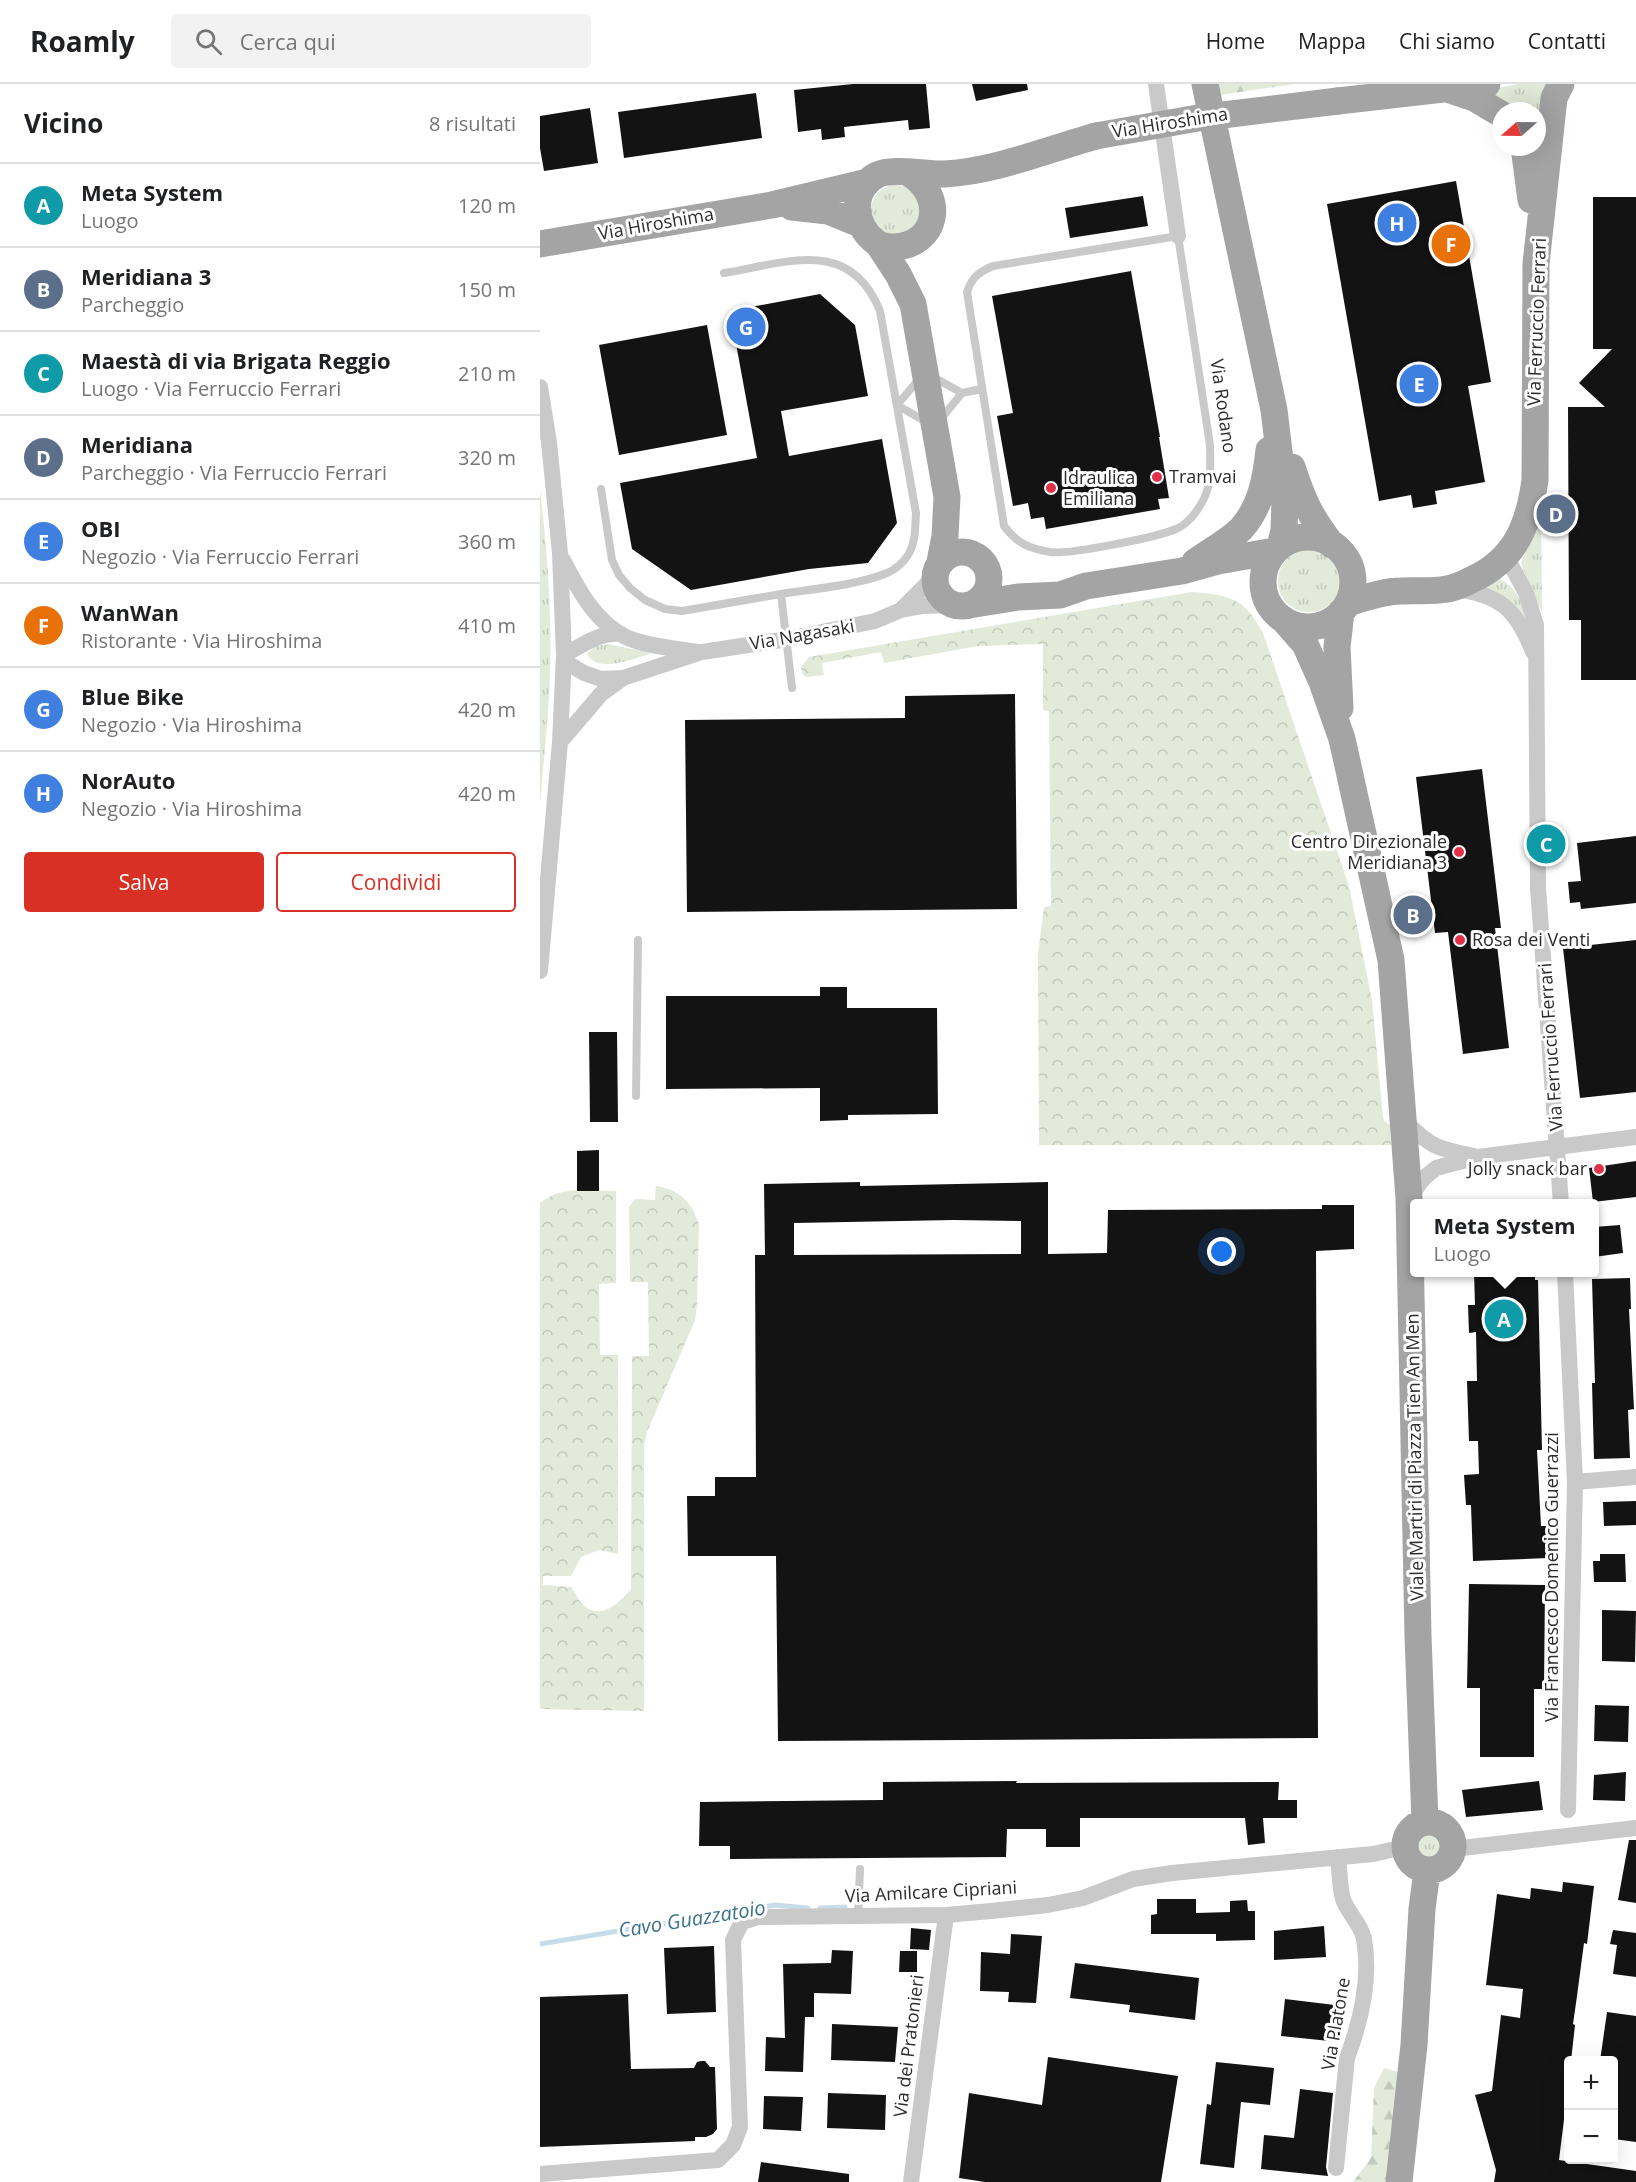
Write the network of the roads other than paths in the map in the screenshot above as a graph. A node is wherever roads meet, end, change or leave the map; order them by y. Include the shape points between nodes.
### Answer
1 (1156, 84) edge
2 (1205, 84) edge
3 (1380, 84) edge
4 (1487, 84) edge
5 (1561, 84) edge
6 (1446, 89) junction
7 (1338, 101) junction
8 (1492, 109) edge
9 (1526, 156) edge
10 (1006, 164) junction
11 (910, 174) junction
12 (867, 182) junction
13 (772, 205) junction
14 (929, 221) junction
15 (860, 224) junction
16 (1178, 236) junction
17 (540, 244) edge
18 (879, 245) junction
19 (1536, 264) junction
20 (724, 273) dead end
21 (913, 304) junction
22 (925, 373) junction
23 (540, 387) edge
24 (982, 389) junction
25 (962, 393) junction
26 (897, 405) junction
27 (1274, 410) junction
28 (935, 427) junction
29 (601, 489) dead end
30 (947, 497) junction
31 (1332, 545) junction
32 (1277, 549) junction
33 (560, 553) junction
34 (1506, 556) junction
35 (980, 559) junction
36 (1350, 566) junction
37 (938, 569) junction
38 (1182, 571) junction
39 (1086, 586) junction
40 (1450, 589) junction
41 (1402, 590) junction
42 (781, 594) junction
43 (1265, 595) junction
44 (964, 605) junction
45 (1344, 608) junction
46 (901, 610) junction
47 (1283, 620) junction
48 (621, 634) junction
49 (788, 639) junction
50 (702, 652) junction
51 (564, 658) junction
52 (1535, 660) junction
53 (623, 678) junction
54 (792, 688) dead end
55 (1342, 739) junction
56 (560, 742) junction
57 (638, 940) dead end
58 (540, 971) edge
59 (636, 1096) dead end
60 (1404, 1120) junction
61 (1636, 1137) edge
62 (1558, 1146) junction
63 (1478, 1157) junction
64 (1409, 1198) junction
65 (1561, 1199) edge
66 (1410, 1247) edge
67 (1411, 1277) edge
68 (1565, 1277) edge
69 (1636, 1477) edge
70 (1575, 1482) junction
71 (1568, 1810) dead end
72 (1425, 1822) junction
73 (1636, 1828) edge
74 (1404, 1847) junction
75 (1453, 1849) junction
76 (1338, 1857) junction
77 (860, 1869) dead end
78 (1427, 1871) junction
79 (946, 1915) junction
80 (858, 1916) junction
81 (1336, 2168) dead end
82 (540, 2174) edge
83 (911, 2182) edge
84 (1399, 2182) edge

1 - 16 street, Via Rodano
2 - 27 main road
3 - 7 main road, Via Hiroshima
4 - 6 main road, Via Hiroshima
5 - 19 main road, Via Ferruccio Ferrari via 1554,98
6 - 7 main road, Via Hiroshima
6 - 8 main road, Via Hiroshima
7 - 10 main road, Via Hiroshima, bridge via 1198,118 1095,136
9 - 19 main road
10 - 11 main road, Via Hiroshima via 946,174
10 - 14 main road, Via Hiroshima via 954,191
11 - 12 main road, Via Hiroshima via 887,171
11 - 14 main road via 920,180 932,200
12 - 13 main road, Via Hiroshima
12 - 15 main road via 857,202
13 - 15 main road, Via Hiroshima via 828,211
13 - 17 main road, Via Hiroshima
14 - 18 main road, Via Hiroshima via 916,242 904,246
14 - 21 main road, Via Hiroshima via 917,254
15 - 18 main road, Via Hiroshima
16 - 24 lane via 993,266 979,273 970,281 967,292
16 - 24 lane, Via Rodano via 1210,445 1211,475 1209,491 1179,528 1070,551 1032,548 1015,540 1004,526
18 - 21 main road, Via Hiroshima
19 - 34 main road, Via Ferruccio Ferrari via 1535,480 1527,519
20 - 26 lane via 816,259 854,272 874,295 880,311
21 - 22 main road, Via Hiroshima
22 - 25 lane
22 - 26 lane
22 - 28 main road, Via Hiroshima
23 - 33 street
24 - 25 lane
25 - 28 lane
26 - 28 lane
26 - 42 lane via 915,513 909,555 878,576
27 - 31 main road via 1304,501 1313,521
27 - 32 main road via 1285,501 1284,530
27 - 38 main road via 1266,480 1249,518 1225,542
28 - 30 main road, Via Hiroshima
29 - 42 lane via 612,560 619,575 645,600 682,611
30 - 35 main road, Via Hiroshima
30 - 37 main road, Via Hiroshima
31 - 32 main road via 1301,538
31 - 36 main road
32 - 38 main road, Via Nagasaki
32 - 43 main road via 1266,567
33 - 48 street, Via Nagasaki via 588,604
33 - 51 street
34 - 40 main road, Via Ferruccio Ferrari via 1482,575
34 - 52 street, Via Ferruccio Ferrari via 1526,593 1536,625
35 - 37 main road, Via Nagasaki via 965,552 956,553 947,556
35 - 39 main road, Via Nagasaki via 1024,582
35 - 44 main road via 990,581 987,590
36 - 41 main road
36 - 45 main road, Viale Martiri di Piazza Tien An Men via 1352,585
37 - 44 main road via 939,594
37 - 46 street, Via Nagasaki
38 - 39 main road, Via Nagasaki
38 - 43 main road, Via Nagasaki via 1236,574
39 - 44 main road, Via Nagasaki via 1060,595
40 - 41 main road
40 - 52 street, Via Ferruccio Ferrari via 1474,591 1495,599 1514,615
41 - 45 main road via 1376,594
42 - 49 lane
43 - 47 main road, Viale Martiri di Piazza Tien An Men
44 - 46 street, Via Nagasaki
45 - 47 main road via 1331,621 1313,627
45 - 55 main road, Viale Martiri di Piazza Tien An Men via 1337,647
46 - 49 street, Via Nagasaki via 875,621
47 - 55 main road, Viale Martiri di Piazza Tien An Men via 1305,644
48 - 50 street, Via Nagasaki via 641,642
48 - 51 street via 600,636
49 - 50 street, Via Nagasaki
49 - 54 lane
50 - 53 street, Via Nagasaki
51 - 53 street, Via Nagasaki via 584,673 601,679
51 - 56 street
52 - 62 street, Via Ferruccio Ferrari via 1538,888
53 - 56 street, Via Nagasaki via 601,694
55 - 60 main road, Viale Martiri di Piazza Tien An Men via 1391,960
56 - 58 street
57 - 59 lane
60 - 63 street via 1423,1139 1444,1150
60 - 64 main road, Viale Martiri di Piazza Tien An Men
61 - 62 street
62 - 63 street
62 - 65 street
63 - 64 street via 1436,1168
64 - 66 main road, Viale Martiri di Piazza Tien An Men
67 - 72 main road, Viale Martiri di Piazza Tien An Men
68 - 70 street, Via Francesco Domenico Guerrazzi
69 - 70 street
70 - 71 street, Via Francesco Domenico Guerrazzi
72 - 74 main road via 1413,1827
72 - 75 main road via 1446,1829
73 - 75 street
74 - 76 street, Via Amilcare Cipriani
74 - 78 main road via 1408,1861
75 - 78 main road via 1441,1868
76 - 79 street, Via Amilcare Cipriani via 1172,1873 1133,1879 1083,1898 1048,1905
76 - 81 street, Via Platone via 1343,1898 1364,1939 1365,1990 1347,2058
77 - 80 lane
78 - 84 main road
79 - 80 street, Via Amilcare Cipriani
79 - 83 street, Via dei Pratonieri
80 - 82 street, Via Amilcare Cipriani via 758,1917 742,1922 733,1940 740,2127 733,2145 718,2160

